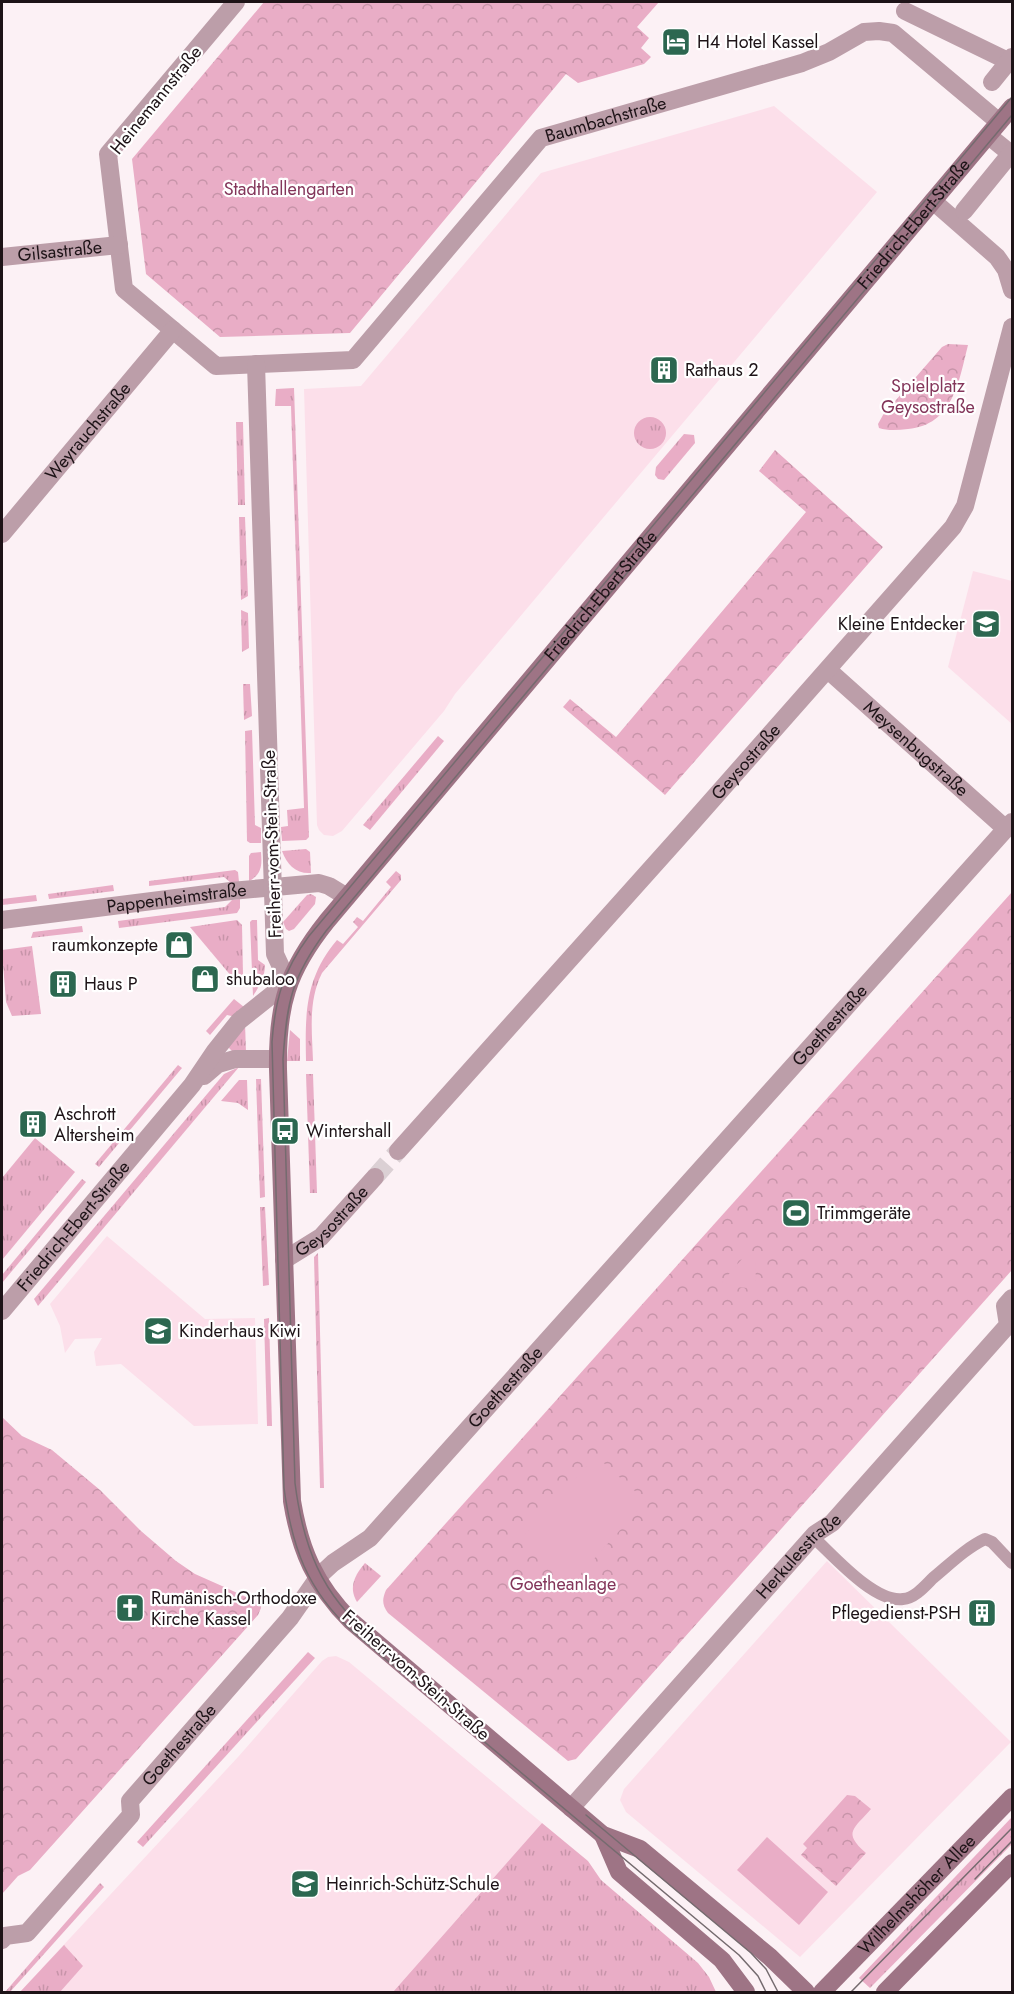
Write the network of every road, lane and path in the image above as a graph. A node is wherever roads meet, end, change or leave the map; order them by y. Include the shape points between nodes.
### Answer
1 (236, 2) edge
2 (906, 11) dead end
3 (1012, 60) edge
4 (992, 82) dead end
5 (1012, 106) edge
6 (999, 122) junction
7 (995, 141) dead end
8 (1012, 153) edge
9 (933, 201) junction
10 (964, 211) dead end
11 (119, 245) junction
12 (2, 257) edge
13 (1012, 290) edge
14 (1012, 327) edge
15 (173, 330) junction
16 (256, 364) junction
17 (2, 534) edge
18 (828, 670) junction
19 (1009, 826) edge
20 (274, 887) junction
21 (347, 897) junction
22 (2, 920) edge
23 (288, 982) junction
24 (278, 1059) junction
25 (192, 1085) junction
26 (398, 1151) tunnel mouth
27 (375, 1176) tunnel mouth
28 (284, 1260) junction
29 (1012, 1298) edge
30 (2, 1311) edge
31 (813, 1537) junction
32 (1012, 1563) edge
33 (316, 1580) junction
34 (1012, 1797) edge
35 (571, 1808) junction
36 (603, 1835) junction
37 (1012, 1863) edge
38 (2, 1940) edge
39 (746, 1992) edge
40 (806, 1992) edge
41 (822, 1992) edge
42 (885, 1992) edge

1 - 11 street, Heinemannstraße via 108,154
2 - 3 street
3 - 4 street
5 - 6 street, Friedrich-Ebert-Straße
6 - 9 street, Friedrich-Ebert-Straße
6 - 16 street, Baumbachstraße via 893,33 864,32 802,63 541,138 353,360
7 - 8 street
8 - 10 street
9 - 13 street via 997,257
9 - 21 street, Friedrich-Ebert-Straße
11 - 12 street, Gilsastraße
11 - 15 street, Heinemannstraße via 124,289
14 - 18 street, Geysostraße via 961,517
15 - 16 street, Baumbachstraße via 216,366
15 - 17 street, Weyrauchstraße
16 - 20 street, Freiherr-vom-Stein-Straße
18 - 19 street, Meysenbugstraße
18 - 26 street, Geysostraße
19 - 33 street, Goethestraße via 370,1538
20 - 21 street, Pappenheimstraße via 319,883
20 - 22 street, Pappenheimstraße
20 - 23 street, Freiherr-vom-Stein-Straße via 275,954
21 - 23 street, Friedrich-Ebert-Straße via 305,950
23 - 24 street, Freiherr-vom-Stein-Straße via 280,1016
23 - 25 street, Friedrich-Ebert-Straße via 239,1021
24 - 25 street, Friedrich-Ebert-Straße via 235,1059 218,1064
24 - 28 street, Freiherr-vom-Stein-Straße
25 - 30 street, Friedrich-Ebert-Straße
27 - 28 street, Geysostraße via 321,1237
28 - 33 street, Freiherr-vom-Stein-Straße via 292,1501 300,1539
29 - 31 street, Herkulesstraße via 1005,1306 1008,1325 832,1523
31 - 32 lane via 867,1587 889,1599 904,1599 916,1593 972,1545 986,1539
31 - 35 street, Herkulesstraße
33 - 35 street, Freiherr-vom-Stein-Straße via 351,1621
33 - 38 street, Goethestraße via 290,1618 130,1801 131,1815 116,1833 27,1933 5,1936
34 - 41 street, Wilhelmshöher Allee
35 - 36 street, Freiherr-vom-Stein-Straße
36 - 39 street, Freiherr-vom-Stein-Straße via 619,1872 722,1960
36 - 40 street, Freiherr-vom-Stein-Straße via 640,1849 770,1957
37 - 42 street

